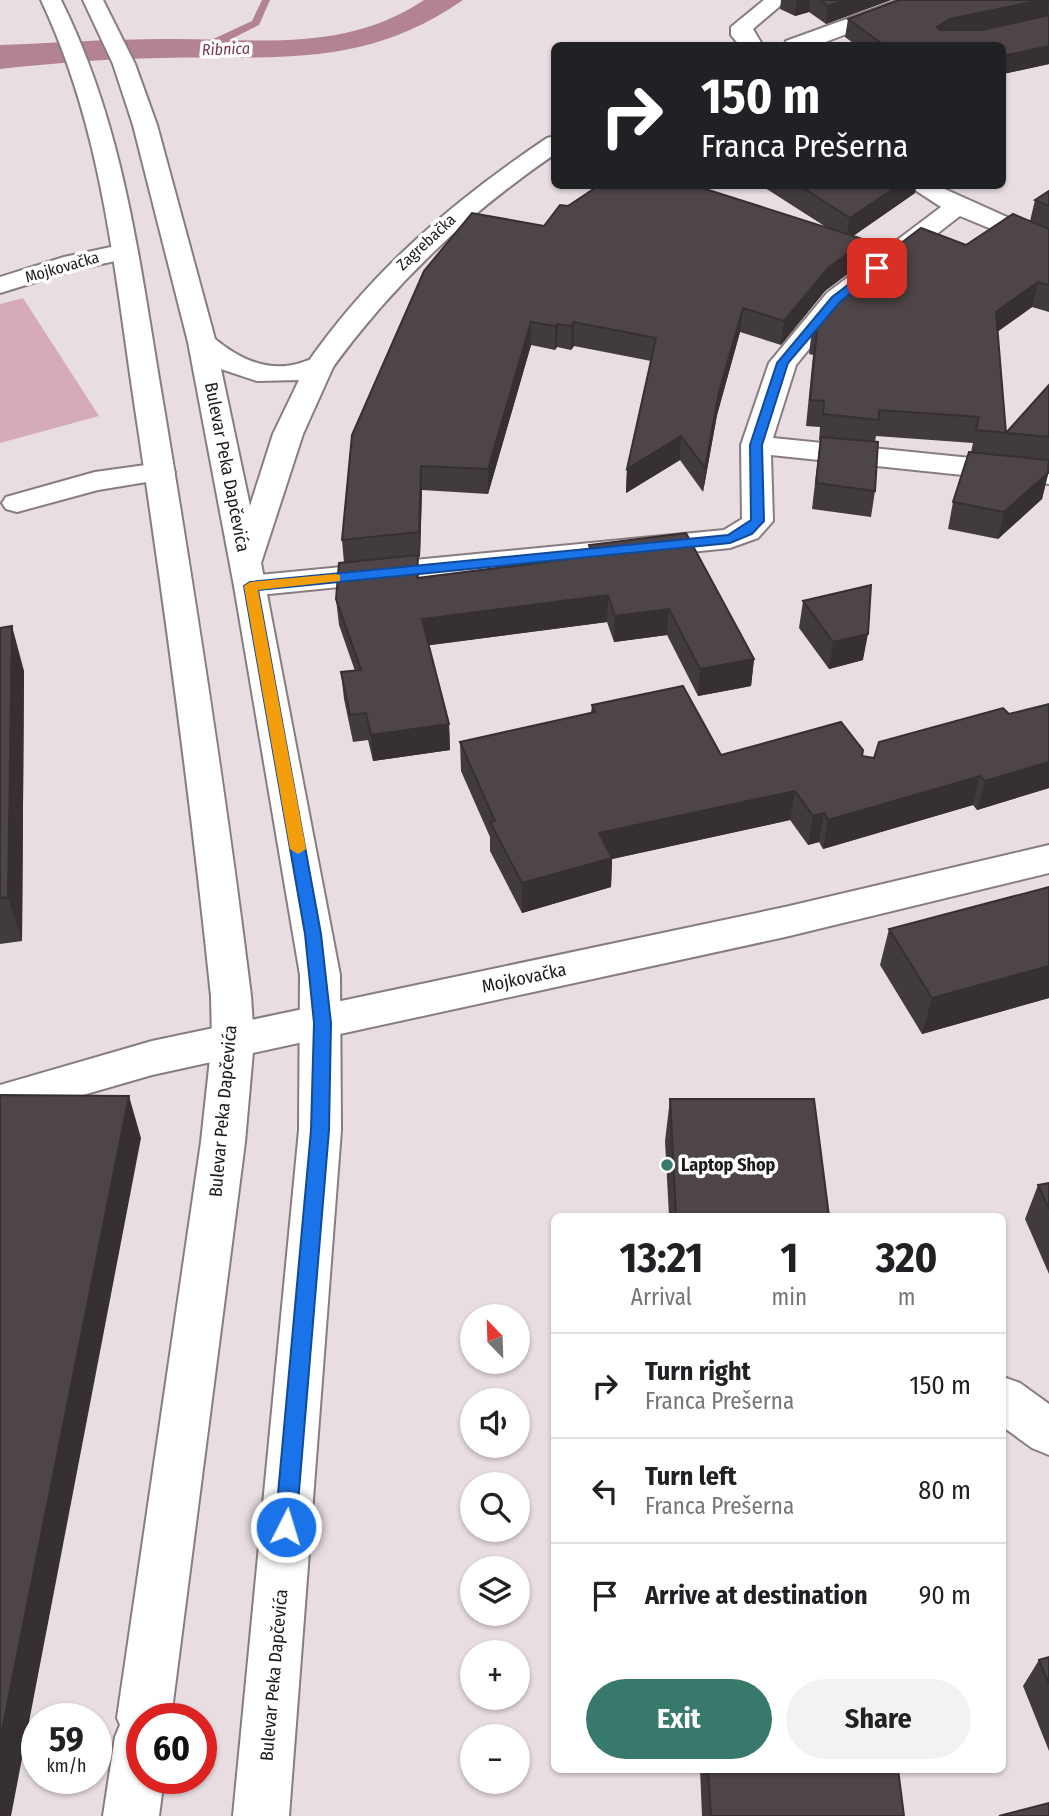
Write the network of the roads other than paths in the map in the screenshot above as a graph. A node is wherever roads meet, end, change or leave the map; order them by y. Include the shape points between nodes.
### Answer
1 (51, 0) edge
2 (93, 0) edge
3 (777, 0) edge
4 (918, 0) edge
5 (749, 42) edge
6 (805, 42) edge
7 (551, 146) edge
8 (927, 189) edge
9 (958, 206) junction
10 (1049, 223) edge
11 (1024, 236) junction
12 (1049, 245) edge
13 (125, 252) junction
14 (0, 285) edge
15 (202, 342) junction
16 (320, 365) junction
17 (756, 445) junction
18 (160, 472) junction
19 (1049, 475) edge
20 (103, 492) dead end
21 (9, 504) edge
22 (248, 575) junction
23 (1049, 859) edge
24 (322, 1023) junction
25 (233, 1040) junction
26 (0, 1102) edge
27 (1006, 1401) edge
28 (1049, 1432) edge
29 (146, 1703) edge
30 (134, 1794) edge
31 (131, 1816) edge
32 (261, 1816) edge

1 - 13 main road, Bulevar Peka Dapčevića via 76,49 102,130
2 - 15 main road, Bulevar Peka Dapčevića via 119,53 145,125
3 - 5 main road via 741,27
4 - 6 main road
7 - 16 main road, Zagrebačka via 461,209 409,255 357,311
8 - 9 main road
9 - 11 main road
9 - 17 main road via 836,299 783,363
10 - 11 main road
11 - 12 main road
13 - 14 main road, Mojkovačka via 73,262
13 - 18 main road, Bulevar Peka Dapčevića
15 - 16 main road via 222,360 259,373 304,372
15 - 22 main road, Bulevar Peka Dapčevića
16 - 22 main road, Zagrebačka via 288,433
17 - 19 main road
17 - 22 main road via 758,521 730,539
18 - 21 main road via 95,481
18 - 25 main road, Bulevar Peka Dapčevića via 189,657
20 - 21 main road
22 - 24 main road, Bulevar Peka Dapčevića via 313,934
23 - 24 main road, Mojkovačka
24 - 25 main road, Mojkovačka
24 - 32 main road, Bulevar Peka Dapčevića via 320,1130
25 - 26 main road, Mojkovačka
25 - 29 main road, Bulevar Peka Dapčevića
27 - 28 main road
30 - 31 main road

